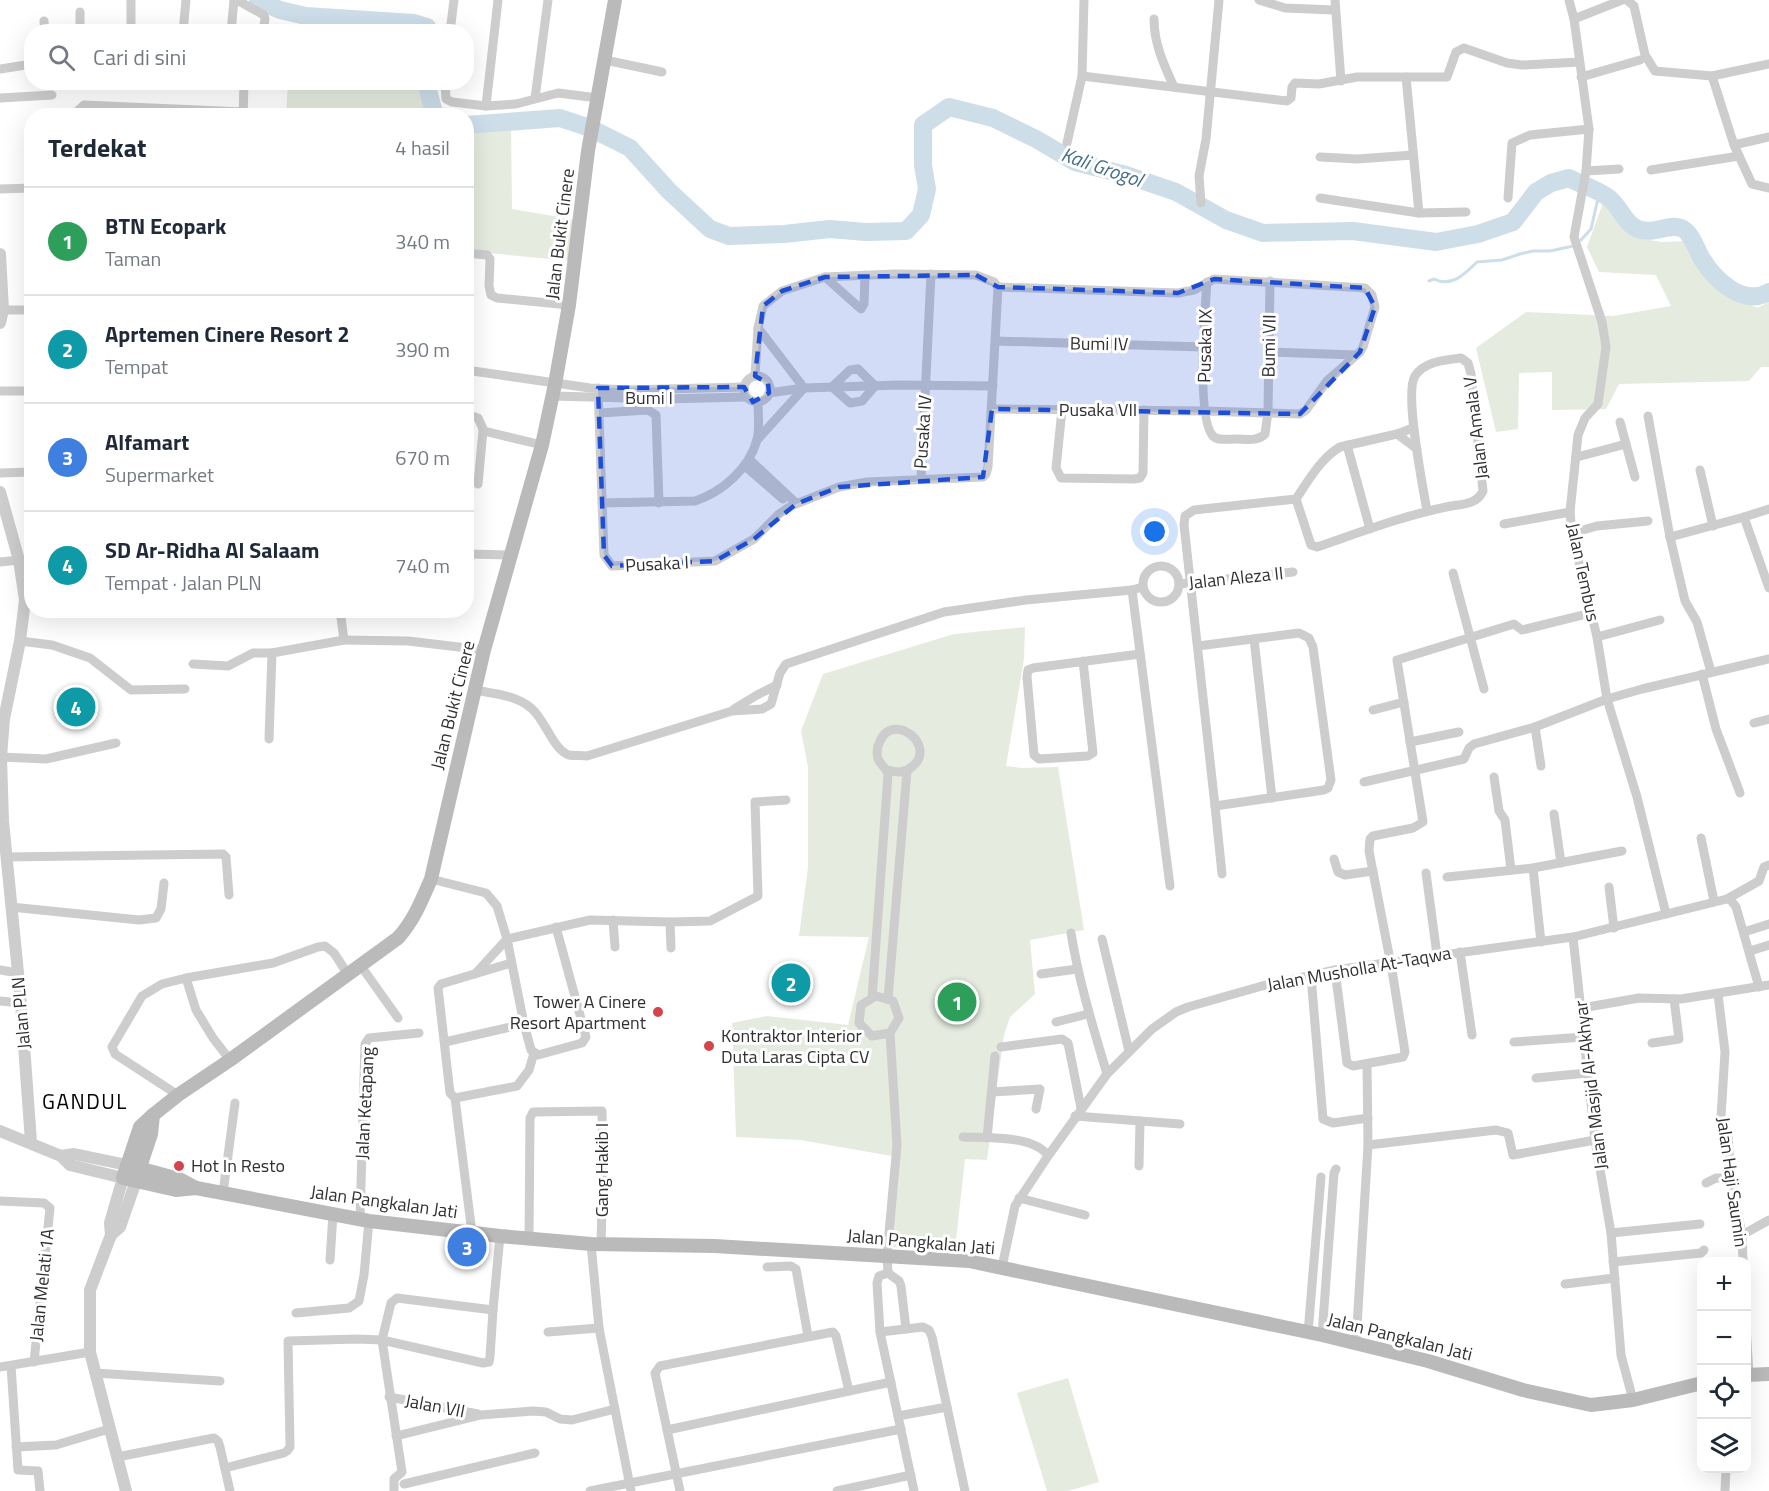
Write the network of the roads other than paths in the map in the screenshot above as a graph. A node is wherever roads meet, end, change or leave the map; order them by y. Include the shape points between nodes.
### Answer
1 (132, 0) edge
2 (186, 0) edge
3 (235, 0) edge
4 (454, 0) edge
5 (498, 0) edge
6 (548, 0) edge
7 (615, 0) edge
8 (1083, 0) edge
9 (1219, 0) edge
10 (1260, 0) edge
11 (1335, 0) edge
12 (1569, 0) edge
13 (1622, 0) edge
14 (1627, 0) edge
15 (1334, 10) junction
16 (80, 12) dead end
17 (1154, 19) dead end
18 (1574, 19) junction
19 (44, 21) dead end
20 (44, 24) edge
21 (80, 24) edge
22 (131, 24) edge
23 (184, 24) edge
24 (232, 24) edge
25 (264, 24) edge
26 (451, 24) edge
27 (605, 60) junction
28 (1640, 60) dead end
29 (1579, 62) junction
30 (1769, 64) edge
31 (24, 65) edge
32 (0, 69) edge
33 (662, 72) dead end
34 (1082, 76) junction
35 (1712, 76) junction
36 (1406, 77) junction
37 (1581, 77) junction
38 (1341, 81) junction
39 (1174, 87) junction
40 (244, 90) edge
41 (445, 90) edge
42 (1210, 91) junction
43 (52, 95) dead end
44 (0, 98) edge
45 (535, 98) junction
46 (598, 98) junction
47 (486, 106) junction
48 (81, 108) edge
49 (137, 108) edge
50 (243, 108) edge
51 (1589, 129) junction
52 (1769, 137) edge
53 (1067, 143) dead end
54 (1734, 145) junction
55 (1413, 155) junction
56 (1739, 156) junction
57 (1320, 157) dead end
58 (1618, 169) dead end
59 (1651, 170) dead end
60 (1585, 174) junction
61 (24, 188) edge
62 (1769, 188) edge
63 (0, 189) edge
64 (1320, 198) dead end
65 (1508, 198) dead end
66 (1201, 203) dead end
67 (1466, 212) dead end
68 (1419, 213) junction
69 (0, 254) edge
70 (474, 254) edge
71 (931, 274) junction
72 (865, 275) junction
73 (825, 277) junction
74 (1270, 281) junction
75 (1207, 282) junction
76 (998, 287) junction
77 (569, 305) junction
78 (24, 311) edge
79 (1, 315) edge
80 (758, 328) junction
81 (996, 341) junction
82 (1203, 347) junction
83 (1269, 352) junction
84 (1355, 355) junction
85 (474, 372) edge
86 (755, 376) junction
87 (926, 385) junction
88 (875, 386) junction
89 (993, 386) junction
90 (832, 387) junction
91 (804, 388) junction
92 (554, 390) junction
93 (0, 391) edge
94 (24, 391) edge
95 (745, 392) junction
96 (599, 393) junction
97 (769, 393) junction
98 (758, 402) junction
99 (992, 409) junction
100 (1062, 410) junction
101 (1144, 410) junction
102 (1204, 411) junction
103 (1268, 412) junction
104 (600, 413) junction
105 (1648, 416) dead end
106 (474, 417) edge
107 (1620, 422) dead end
108 (1413, 428) junction
109 (483, 430) junction
110 (1397, 434) junction
111 (757, 440) junction
112 (1626, 444) junction
113 (542, 445) junction
114 (1347, 445) junction
115 (1417, 449) junction
116 (1577, 457) junction
117 (747, 463) junction
118 (1700, 470) dead end
119 (24, 472) edge
120 (0, 473) edge
121 (1635, 477) dead end
122 (921, 479) junction
123 (478, 484) dead end
124 (0, 492) edge
125 (1296, 499) junction
126 (602, 503) junction
127 (659, 503) junction
128 (794, 505) junction
129 (1769, 509) edge
130 (1427, 511) junction
131 (1570, 512) junction
132 (1744, 516) junction
133 (1648, 521) dead end
134 (1504, 524) dead end
135 (1713, 526) junction
136 (1370, 529) junction
137 (1572, 533) junction
138 (1670, 537) junction
139 (474, 554) edge
140 (512, 555) junction
141 (19, 560) junction
142 (0, 562) edge
143 (1293, 572) dead end
144 (1452, 573) dead end
145 (24, 582) edge
146 (1190, 582) junction
147 (1179, 584) junction
148 (1143, 586) junction
149 (1769, 588) edge
150 (1132, 590) junction
151 (1591, 613) junction
152 (24, 618) edge
153 (341, 618) edge
154 (1660, 620) dead end
155 (1597, 637) junction
156 (1471, 638) junction
157 (1254, 639) junction
158 (344, 640) junction
159 (20, 641) junction
160 (1198, 646) junction
161 (484, 650) junction
162 (272, 653) junction
163 (1140, 654) junction
164 (1769, 659) edge
165 (1083, 661) junction
166 (193, 664) dead end
167 (1707, 673) junction
168 (777, 686) junction
169 (185, 689) dead end
170 (1484, 689) dead end
171 (475, 690) junction
172 (1607, 699) junction
173 (1404, 702) junction
174 (1373, 710) dead end
175 (732, 711) junction
176 (1769, 719) edge
177 (1754, 723) dead end
178 (1535, 727) junction
179 (1459, 732) dead end
180 (269, 739) dead end
181 (1410, 742) junction
182 (116, 743) dead end
183 (2, 758) junction
184 (1541, 766) dead end
185 (888, 770) junction
186 (907, 771) junction
187 (1414, 771) junction
188 (1494, 777) dead end
189 (1364, 782) dead end
190 (1740, 793) dead end
191 (1272, 798) junction
192 (786, 800) dead end
193 (1215, 806) junction
194 (1554, 813) dead end
195 (1701, 838) dead end
196 (1622, 851) dead end
197 (4, 853) edge
198 (1334, 859) dead end
199 (1561, 863) junction
200 (1769, 865) edge
201 (1533, 868) junction
202 (1511, 870) junction
203 (1373, 871) junction
204 (1426, 873) dead end
205 (1222, 874) dead end
206 (1447, 877) dead end
207 (430, 879) junction
208 (164, 883) dead end
209 (1170, 886) dead end
210 (1609, 887) dead end
211 (229, 896) dead end
212 (1727, 899) junction
213 (1714, 901) junction
214 (11, 907) junction
215 (1666, 914) junction
216 (613, 920) junction
217 (670, 922) junction
218 (1769, 924) edge
219 (556, 927) junction
220 (1614, 928) junction
221 (1744, 932) junction
222 (1071, 933) dead end
223 (1573, 937) junction
224 (507, 939) junction
225 (1102, 939) dead end
226 (1541, 942) junction
227 (1769, 945) edge
228 (615, 947) dead end
229 (671, 948) dead end
230 (1750, 951) junction
231 (1460, 952) junction
232 (1437, 955) junction
233 (874, 958) junction
234 (891, 959) junction
235 (1390, 962) junction
236 (511, 963) junction
237 (361, 966) junction
238 (1077, 969) junction
239 (0, 970) edge
240 (1335, 970) junction
241 (18, 973) junction
242 (475, 974) junction
243 (1041, 974) dead end
244 (349, 975) junction
245 (1311, 976) junction
246 (186, 978) junction
247 (1766, 989) edge
248 (1718, 994) junction
249 (872, 998) junction
250 (888, 999) junction
251 (1674, 999) junction
252 (0, 1001) edge
253 (21, 1003) junction
254 (1582, 1008) junction
255 (1088, 1014) junction
256 (398, 1018) dead end
257 (1056, 1022) dead end
258 (524, 1024) junction
259 (419, 1033) dead end
260 (890, 1034) junction
261 (1472, 1035) dead end
262 (1584, 1037) junction
263 (445, 1041) junction
264 (1514, 1042) dead end
265 (1652, 1043) dead end
266 (1000, 1047) dead end
267 (1129, 1051) junction
268 (534, 1053) junction
269 (995, 1056) dead end
270 (230, 1060) junction
271 (1367, 1064) junction
272 (1587, 1072) junction
273 (1107, 1074) junction
274 (1536, 1078) dead end
275 (992, 1092) junction
276 (178, 1095) junction
277 (455, 1098) junction
278 (235, 1103) dead end
279 (1081, 1108) junction
280 (1036, 1109) dead end
281 (1075, 1116) junction
282 (1368, 1119) junction
283 (1140, 1121) junction
284 (1180, 1124) dead end
285 (0, 1131) edge
286 (963, 1137) dead end
287 (987, 1138) junction
288 (1595, 1140) junction
289 (31, 1142) junction
290 (1368, 1145) junction
291 (1048, 1156) junction
292 (1139, 1166) dead end
293 (1336, 1169) dead end
294 (131, 1173) junction
295 (1321, 1177) dead end
296 (1731, 1178) junction
297 (1706, 1183) dead end
298 (223, 1193) junction
299 (1019, 1198) junction
300 (0, 1201) edge
301 (333, 1214) junction
302 (1085, 1215) dead end
303 (364, 1220) junction
304 (1769, 1220) edge
305 (1700, 1224) dead end
306 (472, 1233) junction
307 (1611, 1233) junction
308 (1742, 1234) junction
309 (500, 1236) junction
310 (529, 1238) junction
311 (596, 1244) junction
312 (1704, 1250) dead end
313 (887, 1255) junction
314 (1743, 1257) edge
315 (330, 1260) dead end
316 (1613, 1262) junction
317 (767, 1267) dead end
318 (1002, 1267) junction
319 (888, 1273) junction
320 (1615, 1278) junction
321 (1564, 1284) dead end
322 (493, 1310) junction
323 (296, 1313) dead end
324 (599, 1328) junction
325 (906, 1329) junction
326 (548, 1332) dead end
327 (880, 1332) junction
328 (1315, 1334) junction
329 (808, 1336) junction
330 (382, 1340) junction
331 (1356, 1343) junction
332 (90, 1352) junction
333 (34, 1362) junction
334 (10, 1366) junction
335 (0, 1367) edge
336 (95, 1373) junction
337 (1769, 1374) edge
338 (1751, 1375) edge
339 (220, 1381) dead end
340 (891, 1383) junction
341 (1697, 1384) edge
342 (849, 1391) junction
343 (389, 1397) junction
344 (1633, 1400) junction
345 (947, 1407) junction
346 (615, 1409) junction
347 (481, 1415) junction
348 (898, 1416) junction
349 (109, 1429) junction
350 (901, 1429) junction
351 (667, 1430) junction
352 (396, 1436) junction
353 (16, 1447) junction
354 (535, 1453) dead end
355 (117, 1457) junction
356 (225, 1468) junction
357 (402, 1472) junction
358 (1726, 1473) edge
359 (676, 1474) junction
360 (911, 1475) junction
361 (630, 1487) edge
362 (405, 1488) edge
363 (40, 1491) edge
364 (126, 1491) edge
365 (230, 1491) edge
366 (394, 1491) edge
367 (590, 1491) edge
368 (680, 1491) edge
369 (837, 1491) edge
370 (914, 1491) edge
371 (965, 1491) edge
372 (1725, 1491) edge

1 - 22 street
2 - 23 street
3 - 24 street
3 - 25 street via 264,15
4 - 26 street
5 - 47 street
6 - 45 street
7 - 27 main road, Jalan Bukit Cinere
8 - 34 street
9 - 42 street
10 - 15 street via 1285,8
11 - 15 street
12 - 18 street, Jalan Tembus
13 - 18 street
14 - 35 street via 1634,6 1646,55 1655,71
15 - 38 street
16 - 21 street
17 - 39 street via 1161,58
18 - 29 street, Jalan Tembus
19 - 20 street
27 - 33 street
27 - 46 main road, Jalan Bukit Cinere
28 - 37 street
29 - 36 street via 1522,66 1464,48 1456,52 1447,77
29 - 37 street, Jalan Tembus
30 - 35 street
31 - 32 street
34 - 39 street
34 - 53 street
35 - 54 street
36 - 38 street via 1357,77
36 - 55 street
37 - 51 street, Jalan Tembus
38 - 42 street via 1295,83 1287,101
39 - 42 street
40 - 50 street
41 - 47 street via 446,99 452,102
42 - 66 street via 1199,176
43 - 44 street
45 - 46 street via 558,93
45 - 47 street
46 - 77 main road, Jalan Bukit Cinere
48 - 49 street via 84,105
51 - 60 street, Jalan Tembus
51 - 65 street via 1530,135 1512,143
52 - 54 street
54 - 56 street
55 - 57 street
55 - 68 street
56 - 59 street
56 - 62 street via 1752,184
58 - 60 street
60 - 116 street, Jalan Tembus via 1574,241 1602,322 1606,346 1598,404 1585,418 1578,435
61 - 63 street
64 - 68 street
67 - 68 street
69 - 79 street
70 - 77 street via 490,259 491,295
71 - 72 street
71 - 76 street via 976,275
71 - 87 street, Pusaka IV
72 - 73 street
72 - 73 street via 861,309
73 - 80 street via 770,299 763,306
74 - 75 street
74 - 83 street, Bumi VII
74 - 84 street, Pusaka VII via 1365,288 1375,307 1363,347
75 - 76 street via 1178,293
75 - 82 street, Pusaka IX
76 - 81 street
77 - 92 main road, Jalan Bukit Cinere
78 - 79 street
80 - 86 street
80 - 91 street
81 - 82 street, Bumi IV
81 - 89 street
82 - 102 street, Pusaka IX
83 - 84 street
83 - 103 street, Bumi VII
84 - 103 street, Pusaka VII via 1327,381 1303,413
85 - 92 street, Bumi I
86 - 95 street via 748,380
86 - 97 street via 768,383
87 - 88 street
87 - 89 street
87 - 122 street, Pusaka IV
88 - 90 street
88 - 90 street via 862,401 850,403
88 - 90 street via 858,369 850,370
89 - 99 street
90 - 91 street
91 - 97 street
91 - 111 street
92 - 96 street, Bumi I
92 - 113 main road, Jalan Bukit Cinere
93 - 94 street
95 - 96 street, Bumi I
95 - 98 street via 749,400
96 - 104 street, Pusaka I
97 - 98 street
98 - 111 street
99 - 100 street, Pusaka VII
99 - 122 street via 988,467 983,477
100 - 101 street, Pusaka VII
100 - 101 street via 1056,468 1061,478 1134,479 1143,473
101 - 102 street, Pusaka VII
102 - 103 street, Pusaka VII
102 - 103 street, Bumi VII via 1212,436 1258,440 1265,434
104 - 126 street, Pusaka I
104 - 127 street via 648,410 657,416
105 - 138 street
106 - 109 street
107 - 112 street
108 - 110 street
108 - 115 street
108 - 130 street, Jalan Amala V via 1414,377 1434,362 1461,358 1468,363 1483,491 1474,502
109 - 113 street
109 - 123 street
110 - 114 street
110 - 115 street
111 - 117 street
112 - 116 street
112 - 121 street
113 - 140 main road, Jalan Bukit Cinere
114 - 125 street via 1333,451
114 - 136 street
115 - 130 street
116 - 131 street, Jalan Tembus
117 - 127 street via 707,497
117 - 128 street
118 - 135 street
119 - 120 street
122 - 128 street via 838,487
124 - 141 street, Jalan PLN
125 - 136 street via 1311,545 1317,547
125 - 146 street via 1190,512 1184,525
126 - 127 street
126 - 128 street, Pusaka I via 604,555 612,566 715,561 754,539 779,513
129 - 132 street
130 - 136 street
131 - 134 street
131 - 137 street, Jalan Tembus
132 - 135 street
132 - 149 street
133 - 137 street via 1597,526
135 - 138 street
137 - 151 street, Jalan Tembus
138 - 167 street via 1685,601 1697,622
139 - 140 street
140 - 161 main road, Jalan Bukit Cinere
141 - 142 street
141 - 145 street, Jalan PLN
143 - 146 street, Jalan Aleza II
144 - 156 street
146 - 147 street, Jalan Aleza II
146 - 160 street
147 - 148 street via 1177,592 1165,602 1150,599
147 - 148 street via 1172,570 1156,567 1148,571
148 - 150 street
150 - 163 street
150 - 168 street via 944,612 786,664
151 - 155 street, Jalan Tembus
151 - 156 street via 1522,630 1514,624
152 - 159 street, Jalan PLN
153 - 158 street
154 - 155 street
155 - 172 street, Jalan Tembus
156 - 170 street
156 - 173 street via 1397,660
157 - 160 street
157 - 191 street
157 - 191 street via 1299,633 1309,638 1330,780 1324,790
158 - 161 street via 408,640
158 - 162 street
159 - 169 street via 52,645 90,658 131,690
159 - 183 street, Jalan PLN via 4,719
160 - 193 street
161 - 171 main road, Jalan Bukit Cinere
162 - 166 street via 253,653 228,666
162 - 180 street
163 - 165 street
163 - 209 street
164 - 167 street
165 - 165 street via 1093,753 1039,759 1034,755 1028,670
167 - 172 street
167 - 190 street via 1716,729
168 - 175 street
168 - 175 street via 771,704 762,709
171 - 175 street via 515,698 530,706 568,755 587,756
171 - 207 main road, Jalan Bukit Cinere
172 - 178 street
172 - 215 street, Jalan Tembus
173 - 174 street
173 - 181 street
176 - 177 street
178 - 184 street
178 - 187 street via 1474,744 1464,759
179 - 181 street
181 - 187 street
182 - 183 street via 46,759
183 - 197 street, Jalan PLN
185 - 186 street
185 - 186 street via 879,760 877,748 882,736 893,729 906,730 916,738 920,750 917,763
185 - 233 street
186 - 234 street
187 - 189 street
187 - 203 street via 1423,822 1413,828 1373,836 1369,851
188 - 202 street via 1499,811 1505,820
191 - 193 street
192 - 217 street via 755,802 758,896 710,921
193 - 205 street
194 - 199 street
195 - 213 street
196 - 199 street
197 - 211 street via 223,854
197 - 214 street, Jalan PLN
198 - 203 street via 1338,872 1345,875
199 - 201 street
200 - 212 street, Jalan Musholla At-Taqwa via 1764,867 1760,881
201 - 202 street
201 - 226 street
202 - 206 street
203 - 235 street
204 - 232 street
207 - 224 street via 486,893 497,906
207 - 237 main road, Jalan Bukit Cinere via 411,923
208 - 214 street via 156,918 139,920
210 - 220 street
212 - 213 street, Jalan Musholla At-Taqwa
212 - 221 street via 1734,903
213 - 215 street, Jalan Musholla At-Taqwa
214 - 241 street, Jalan PLN
215 - 220 street, Jalan Musholla At-Taqwa
216 - 217 street
216 - 219 street
216 - 228 street
217 - 229 street
218 - 221 street
219 - 224 street
219 - 268 street via 586,1040
220 - 223 street, Jalan Musholla At-Taqwa
221 - 230 street
222 - 238 street
223 - 226 street, Jalan Musholla At-Taqwa
223 - 254 street, Jalan Masjid Al-Akhyar
224 - 236 street
224 - 242 street
225 - 267 street
226 - 231 street, Jalan Musholla At-Taqwa
227 - 230 street
230 - 247 street
231 - 232 street, Jalan Musholla At-Taqwa
231 - 261 street
232 - 235 street, Jalan Musholla At-Taqwa
233 - 234 street
233 - 249 street
234 - 250 street
235 - 240 street, Jalan Musholla At-Taqwa
235 - 271 street via 1404,1055
236 - 242 street
236 - 258 street
237 - 244 main road, Jalan Bukit Cinere
237 - 256 street
238 - 243 street
238 - 255 street
239 - 241 street
240 - 245 street, Jalan Musholla At-Taqwa
240 - 271 street via 1347,1063
241 - 253 street, Jalan PLN
242 - 263 street via 438,988
244 - 246 street via 325,946 273,963
244 - 270 main road, Jalan Bukit Cinere
245 - 267 street, Jalan Musholla At-Taqwa via 1188,1007 1166,1018
245 - 282 street via 1323,1119 1333,1123
246 - 270 street via 196,1010
246 - 276 street via 162,984 142,996 112,1047 115,1054
247 - 248 street
248 - 251 street
248 - 296 street, Jalan Haji Saumin via 1725,1052 1721,1117 1728,1136
249 - 250 street
249 - 260 street via 861,1005 859,1023 872,1036
250 - 260 street via 893,1001 899,1018
251 - 254 street via 1639,998
251 - 265 street via 1679,1039
252 - 253 street
253 - 289 street, Jalan PLN
254 - 262 street, Jalan Masjid Al-Akhyar
255 - 257 street
255 - 273 street
258 - 263 street
258 - 268 street
259 - 303 street, Jalan Ketapang via 366,1040
260 - 313 street via 897,1145
262 - 264 street
262 - 272 street, Jalan Masjid Al-Akhyar
263 - 277 street via 450,1093
266 - 279 street via 1062,1039 1068,1043
267 - 273 street, Jalan Musholla At-Taqwa
268 - 277 street via 529,1070 517,1086
269 - 275 street
270 - 276 main road, Jalan Bukit Cinere
271 - 282 street
272 - 274 street
272 - 288 street, Jalan Masjid Al-Akhyar
273 - 279 street, Jalan Musholla At-Taqwa
275 - 280 street via 1040,1089
275 - 287 street
276 - 294 main road, Jalan Bukit Cinere via 153,1115 151,1134
277 - 306 street
278 - 298 street
279 - 281 street, Jalan Musholla At-Taqwa
281 - 283 street
281 - 291 street, Jalan Musholla At-Taqwa
282 - 290 street
283 - 284 street
283 - 292 street
285 - 289 street
286 - 287 street
287 - 291 street via 1020,1140 1043,1149
288 - 290 street via 1513,1155 1508,1133 1496,1130
288 - 307 street, Jalan Masjid Al-Akhyar
289 - 294 street via 61,1156 70,1165
290 - 331 street
291 - 299 street, Jalan Musholla At-Taqwa
293 - 328 street
294 - 298 main road, Jalan Pangkalan Jati via 176,1190 196,1188
294 - 332 street, Jalan Bukit Cinere via 120,1227 111,1235 90,1290
295 - 328 street
296 - 297 street
296 - 308 street, Jalan Haji Saumin
298 - 301 main road, Jalan Pangkalan Jati
299 - 302 street
299 - 318 street, Jalan Musholla At-Taqwa via 1011,1216
300 - 333 street, Jalan Melati 1A via 44,1203 50,1208
301 - 303 main road, Jalan Pangkalan Jati
301 - 315 street
303 - 306 main road, Jalan Pangkalan Jati
303 - 323 street via 364,1275 359,1301 349,1308
304 - 308 street
305 - 307 street
306 - 309 main road, Jalan Pangkalan Jati
307 - 316 street, Jalan Masjid Al-Akhyar
308 - 314 street, Jalan Haji Saumin
309 - 310 main road, Jalan Pangkalan Jati
309 - 322 street
310 - 311 main road, Jalan Pangkalan Jati
310 - 311 street, Gang Hakib I via 533,1112 602,1111 603,1168
311 - 313 main road, Jalan Pangkalan Jati
311 - 324 street
312 - 316 street
313 - 318 main road, Jalan Pangkalan Jati
313 - 319 street
316 - 320 street, Jalan Masjid Al-Akhyar
317 - 329 street via 796,1269
318 - 328 main road, Jalan Pangkalan Jati
319 - 325 street via 901,1286
319 - 327 street via 879,1276 877,1283
320 - 321 street
320 - 344 street, Jalan Masjid Al-Akhyar via 1621,1355
322 - 330 street via 397,1298 391,1303
322 - 330 street via 490,1357 483,1364
324 - 326 street
324 - 346 street
325 - 327 street
325 - 345 street via 929,1330
327 - 340 street
328 - 331 main road, Jalan Pangkalan Jati
329 - 342 street via 833,1332 836,1336
329 - 351 street via 660,1366 655,1373
330 - 343 street
330 - 356 street via 288,1341 290,1447 286,1452
331 - 344 main road, Jalan Pangkalan Jati via 1591,1405
332 - 333 street
332 - 336 street, Jalan Bukit Cinere
333 - 334 street
334 - 335 street
334 - 353 street
336 - 339 street
336 - 349 street, Jalan Bukit Cinere
337 - 338 main road
340 - 342 street
340 - 348 street
341 - 344 main road, Jalan Pangkalan Jati
342 - 351 street
343 - 347 street, Jalan VII
343 - 352 street
345 - 348 street
345 - 371 street
346 - 347 street, Jalan VII via 572,1420 546,1412
346 - 361 street
347 - 352 street, Jalan VII
348 - 350 street
349 - 353 street via 56,1445
349 - 355 street, Jalan Bukit Cinere
350 - 359 street
350 - 360 street
351 - 359 street
352 - 357 street
353 - 363 street via 18,1470 38,1471
354 - 362 street
355 - 356 street via 214,1438
355 - 364 street, Jalan Bukit Cinere
356 - 365 street
357 - 362 street
357 - 366 street via 394,1479
358 - 372 street
359 - 361 street
359 - 368 street
360 - 369 street
360 - 370 street
361 - 367 street

